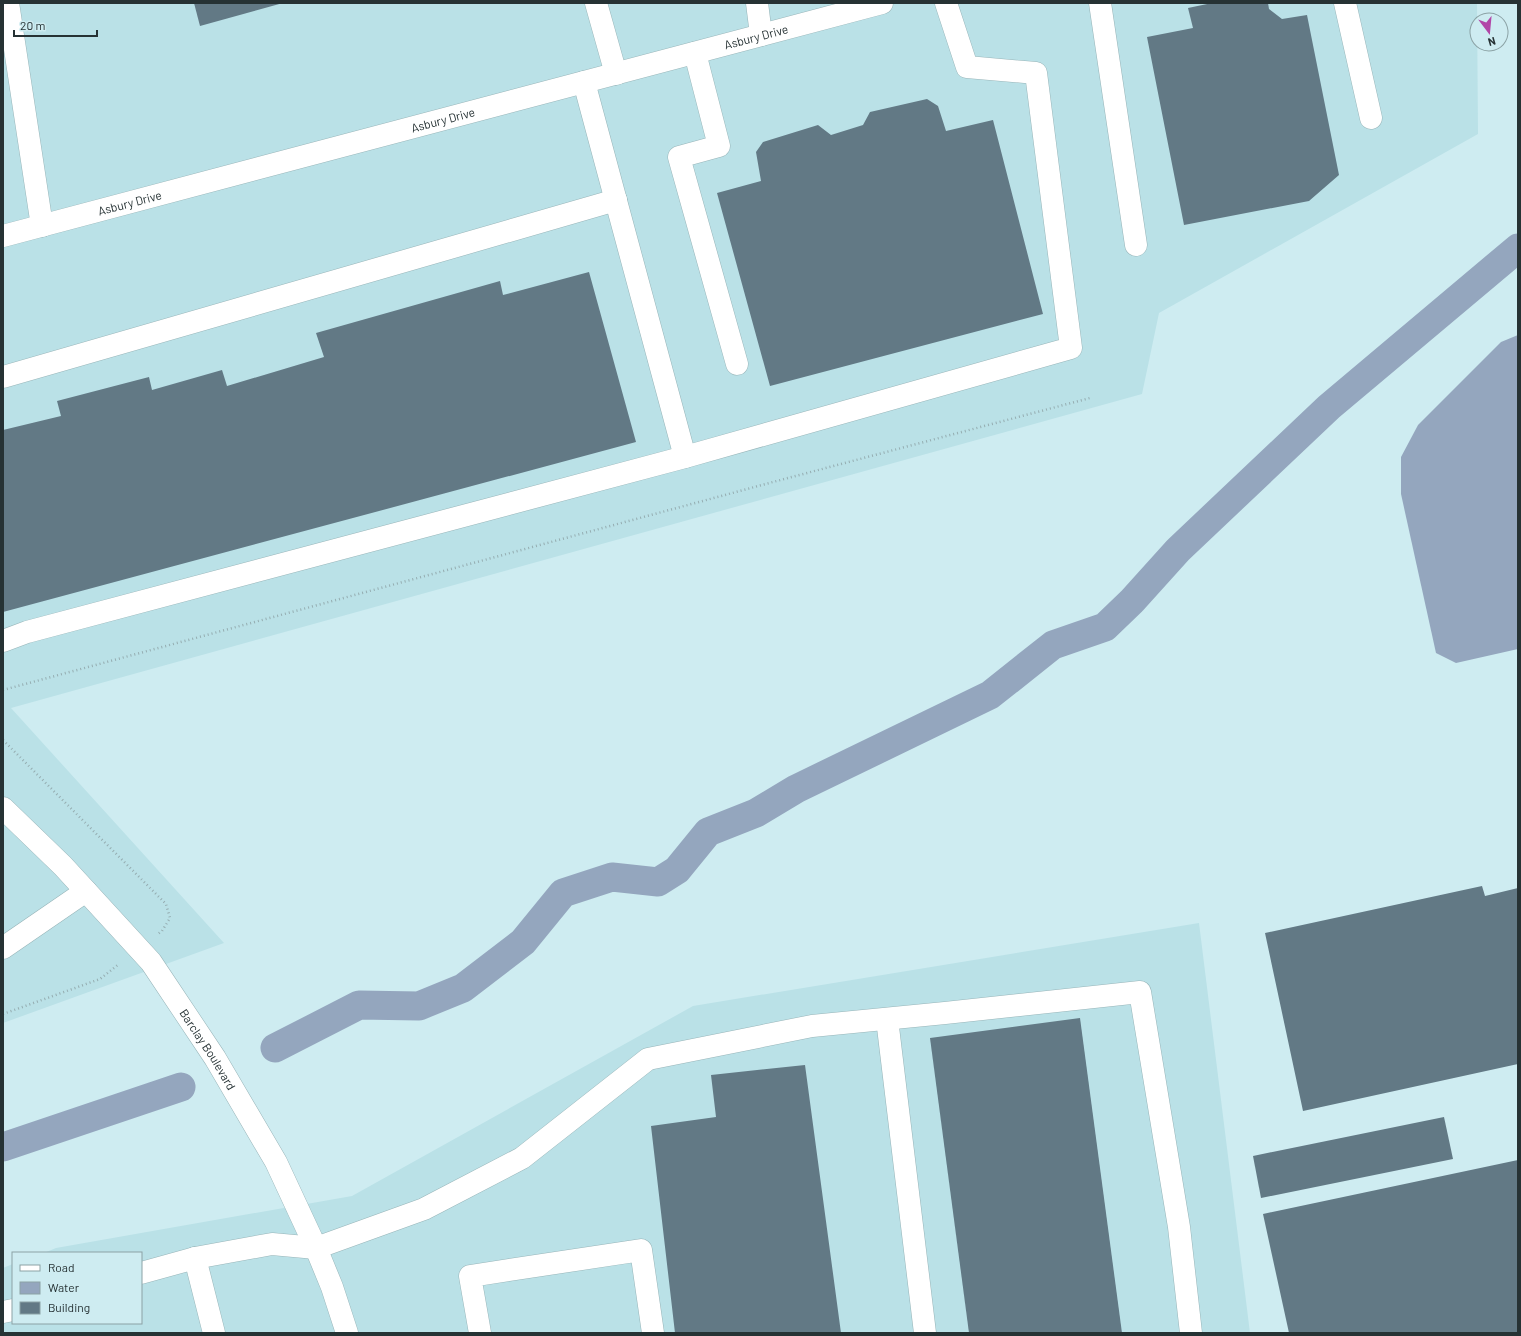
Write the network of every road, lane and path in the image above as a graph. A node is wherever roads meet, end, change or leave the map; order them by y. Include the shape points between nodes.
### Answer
1 (8, 3) edge
2 (596, 3) edge
3 (758, 3) edge
4 (882, 3) edge
5 (946, 3) edge
6 (1100, 3) edge
7 (1345, 3) edge
8 (761, 35) junction
9 (695, 52) junction
10 (616, 74) junction
11 (584, 82) junction
12 (1371, 118) dead end
13 (616, 200) junction
14 (42, 226) junction
15 (3, 236) edge
16 (1136, 245) dead end
17 (737, 364) dead end
18 (3, 377) edge
19 (1090, 398) dead end
20 (685, 457) junction
21 (3, 641) edge
22 (3, 690) edge
23 (3, 740) edge
24 (3, 808) edge
25 (86, 891) junction
26 (162, 930) dead end
27 (3, 948) edge
28 (120, 964) dead end
29 (3, 1014) edge
30 (887, 1019) junction
31 (316, 1248) junction
32 (195, 1258) junction
33 (142, 1273) edge
34 (214, 1333) edge
35 (347, 1333) edge
36 (480, 1333) edge
37 (653, 1333) edge
38 (925, 1333) edge
39 (1192, 1333) edge

1 - 14 street
2 - 10 street
3 - 8 street
4 - 8 street, Asbury Drive
5 - 20 street via 967,67 1036,73 1071,348
6 - 16 street
7 - 12 street
8 - 9 street, Asbury Drive
9 - 10 street, Asbury Drive
9 - 17 street via 719,146 679,157
10 - 11 street, Asbury Drive
11 - 13 street
11 - 14 street, Asbury Drive
13 - 18 street
13 - 20 street
14 - 15 street, Asbury Drive
19 - 22 path
20 - 21 street via 27,632
23 - 26 path via 166,904 170,918
24 - 25 street, Barclay Boulevard
25 - 27 street
25 - 31 street, Barclay Boulevard via 151,962 215,1058 276,1162
28 - 29 path via 100,979
30 - 31 street via 812,1026 648,1059 522,1158 424,1209
30 - 38 street
30 - 39 street via 1140,992 1179,1227
31 - 32 street via 272,1244
31 - 35 street, Barclay Boulevard
32 - 33 street
32 - 34 street
36 - 37 street via 470,1276 641,1250

